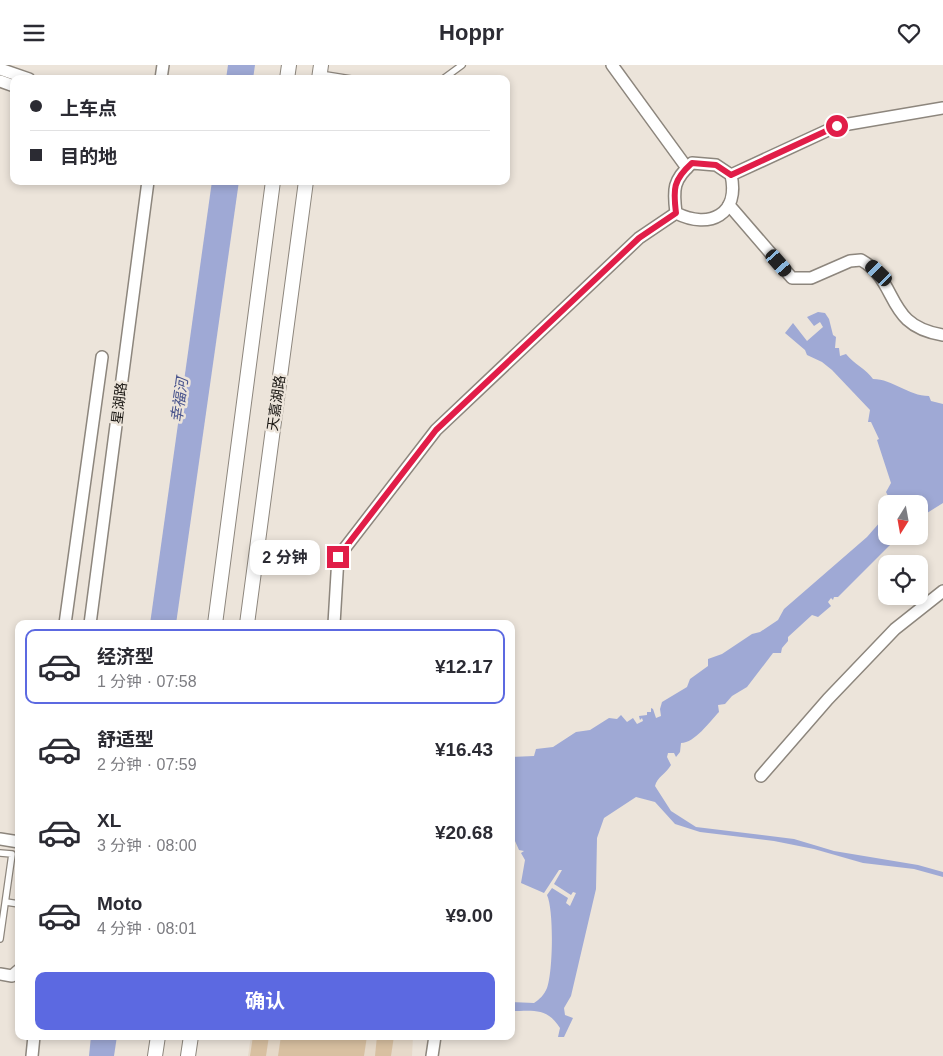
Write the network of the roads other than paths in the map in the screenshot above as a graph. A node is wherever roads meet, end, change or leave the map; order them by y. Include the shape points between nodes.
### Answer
1 (462, 65) edge
2 (612, 65) edge
3 (0, 69) edge
4 (17, 75) edge
5 (448, 75) edge
6 (943, 108) edge
7 (686, 168) junction
8 (731, 175) junction
9 (147, 185) edge
10 (153, 185) edge
11 (272, 185) edge
12 (305, 185) edge
13 (730, 205) junction
14 (676, 213) junction
15 (943, 335) edge
16 (102, 357) dead end
17 (943, 591) edge
18 (66, 620) edge
19 (91, 620) edge
20 (97, 620) edge
21 (216, 620) edge
22 (248, 620) edge
23 (334, 620) edge
24 (761, 776) dead end
25 (0, 839) edge
26 (15, 841) edge
27 (0, 853) edge
28 (6, 902) junction
29 (15, 903) edge
30 (0, 939) edge
31 (15, 973) edge
32 (0, 975) edge
33 (34, 1040) edge
34 (41, 1040) edge
35 (157, 1040) edge
36 (190, 1040) edge
37 (434, 1040) edge
38 (32, 1056) edge
39 (39, 1056) edge
40 (155, 1056) edge
41 (188, 1056) edge
42 (432, 1056) edge

1 - 5 lane
2 - 7 street
3 - 4 street
6 - 8 street via 837,126
7 - 8 street via 692,163 716,165
7 - 14 street via 679,175 674,194
8 - 13 street via 734,189
9 - 19 street, 星湖路
10 - 20 street, 星湖路
11 - 21 street
12 - 22 street, 天嘉湖路
13 - 14 street via 717,216 703,221 687,219
13 - 15 street via 792,278 811,278 850,261 861,260 879,273 892,301 906,319 929,333
14 - 23 street via 639,238 436,430 338,557
16 - 18 street
17 - 24 street via 895,629
25 - 26 street
27 - 28 lane via 12,854
28 - 29 lane
28 - 30 lane
31 - 32 street
33 - 38 street
34 - 39 street
35 - 40 street
36 - 41 street
37 - 42 street

